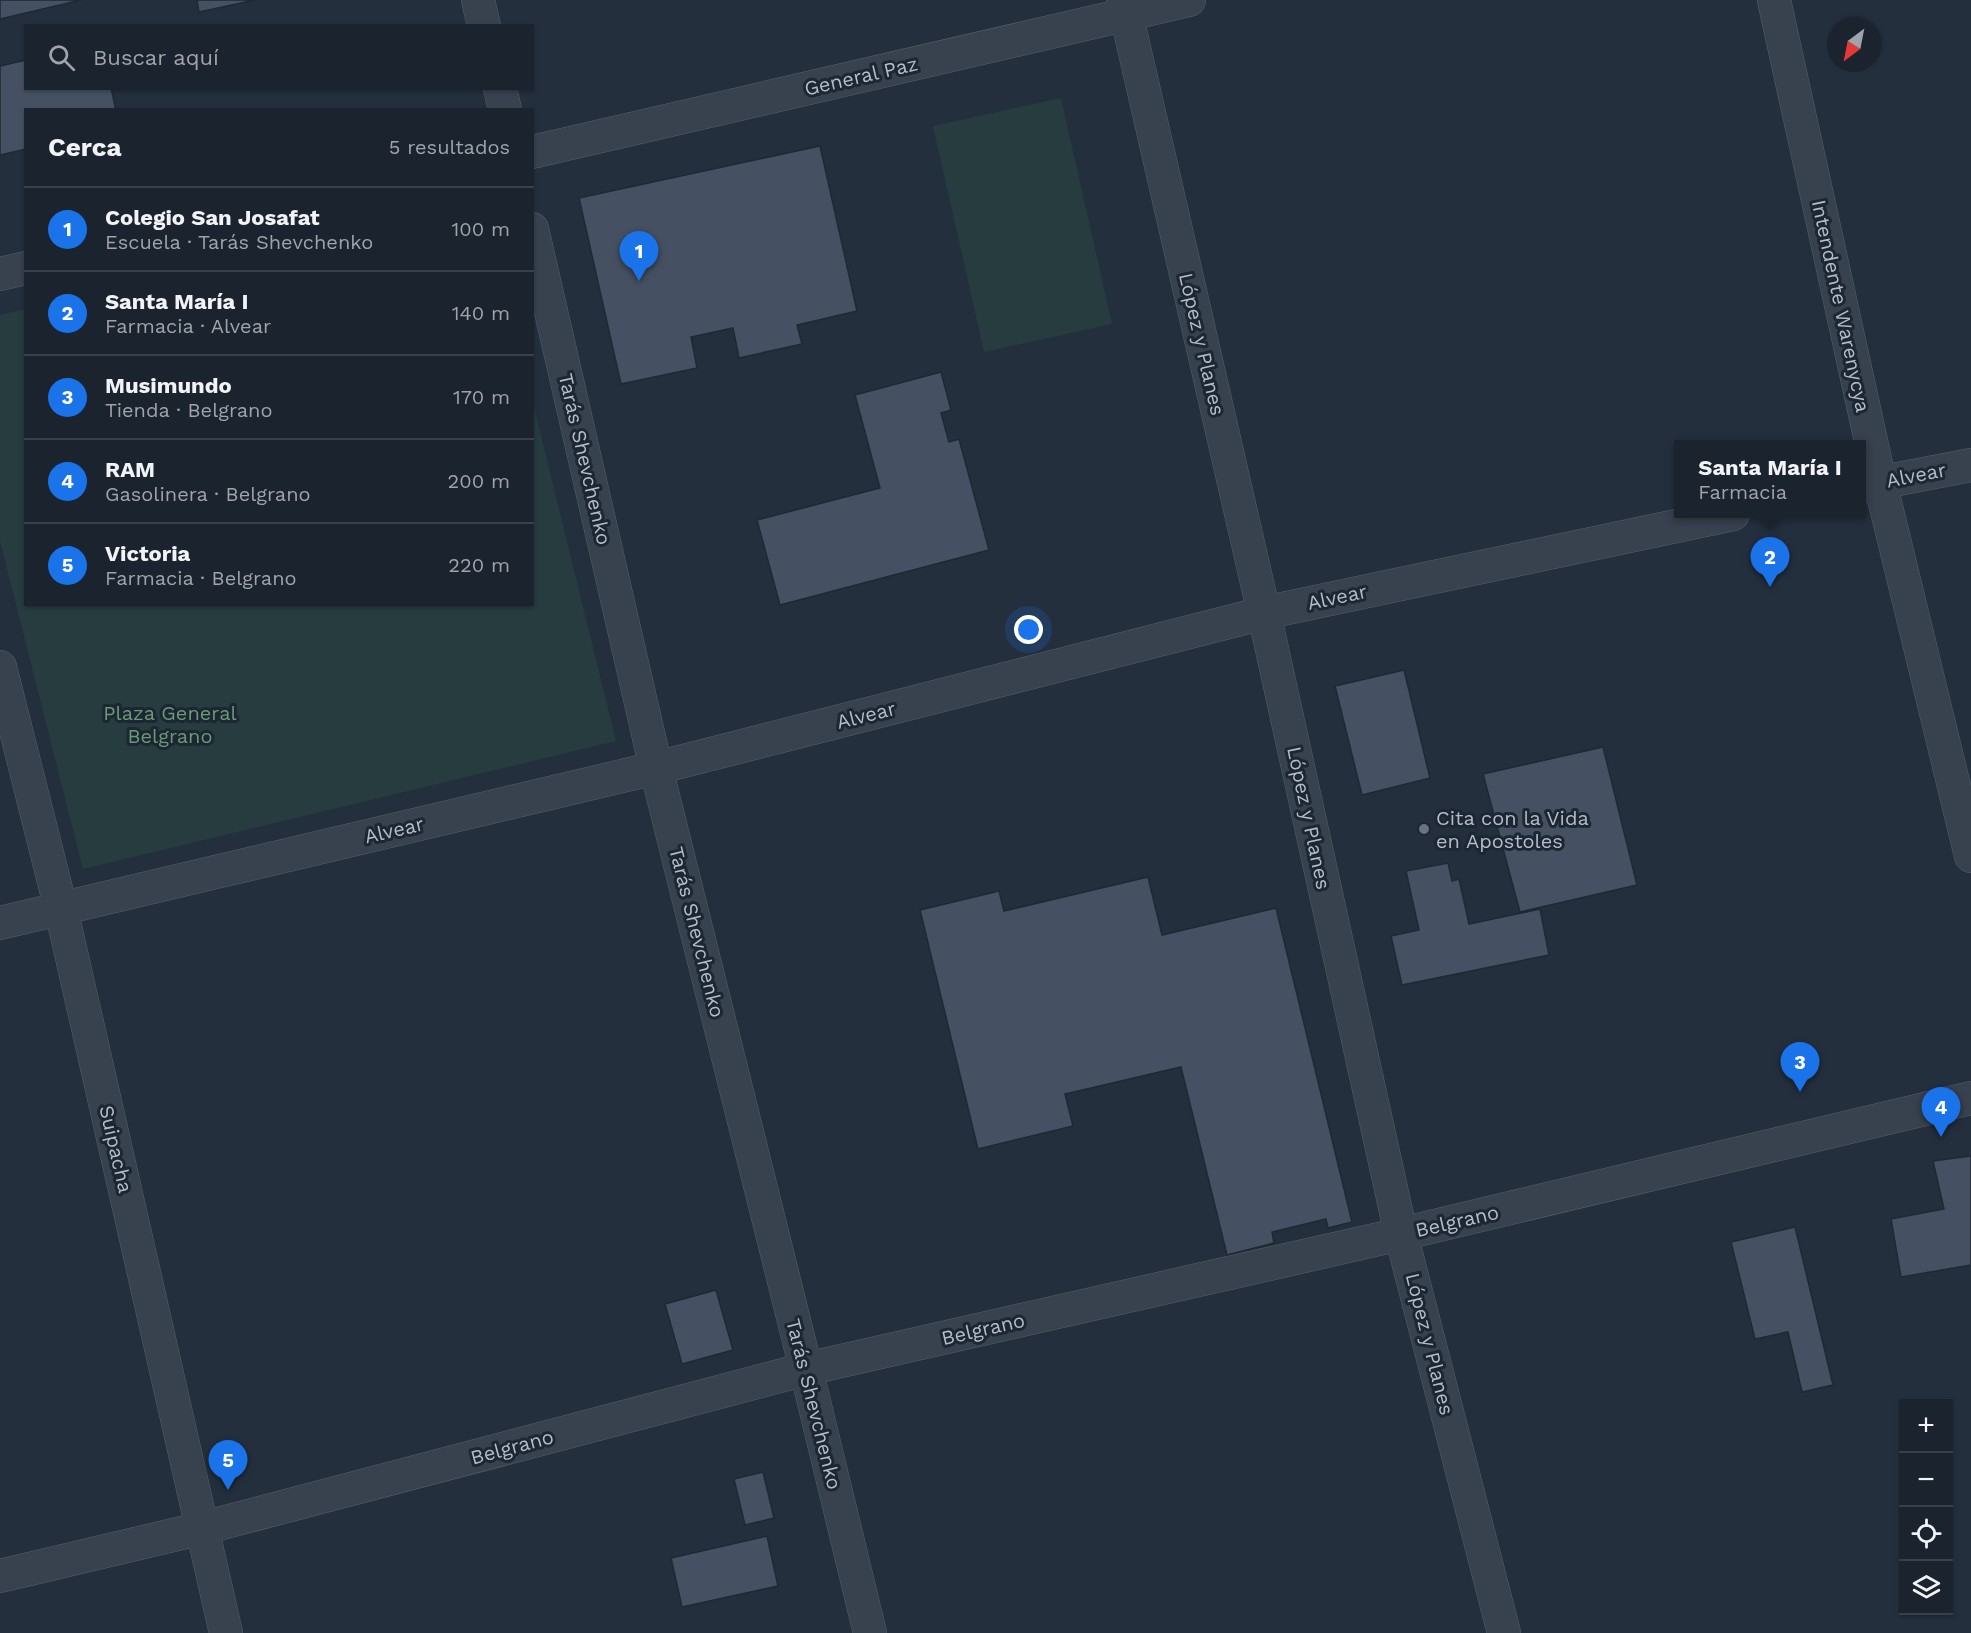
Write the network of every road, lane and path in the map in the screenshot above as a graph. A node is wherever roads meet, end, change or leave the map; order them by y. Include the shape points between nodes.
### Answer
1 (478, 0) edge
2 (1190, 0) edge
3 (1774, 0) edge
4 (1125, 8) edge
5 (484, 24) edge
6 (500, 90) edge
7 (505, 108) edge
8 (534, 152) edge
9 (534, 238) edge
10 (24, 268) edge
11 (0, 274) edge
12 (1862, 440) edge
13 (1866, 459) edge
14 (1971, 465) edge
15 (1871, 484) edge
16 (1710, 518) edge
17 (1264, 613) junction
18 (0, 667) edge
19 (656, 768) junction
20 (1971, 856) edge
21 (61, 909) junction
22 (0, 922) edge
23 (1971, 1098) edge
24 (1401, 1234) junction
25 (806, 1369) junction
26 (203, 1528) junction
27 (0, 1576) edge
28 (226, 1633) edge
29 (870, 1633) edge
30 (1504, 1633) edge

1 - 5 street
2 - 4 street, General Paz
3 - 12 street, Intendente Warenycya
4 - 8 street, General Paz
4 - 17 street, López y Planes
6 - 7 street
9 - 19 street, Tarás Shevchenko
10 - 11 street
13 - 15 street, Intendente Warenycya
14 - 15 street, Alvear
15 - 20 street, Intendente Warenycya
16 - 17 street, Alvear
17 - 19 street, Alvear
17 - 24 street, López y Planes
18 - 21 street, Suipacha
19 - 21 street, Alvear
19 - 25 street, Tarás Shevchenko
21 - 22 street, Alvear
21 - 26 street, Suipacha
23 - 24 street, Belgrano
24 - 25 street, Belgrano
24 - 30 street, López y Planes
25 - 26 street, Belgrano
25 - 29 street, Tarás Shevchenko
26 - 27 street, Belgrano
26 - 28 street, Suipacha

